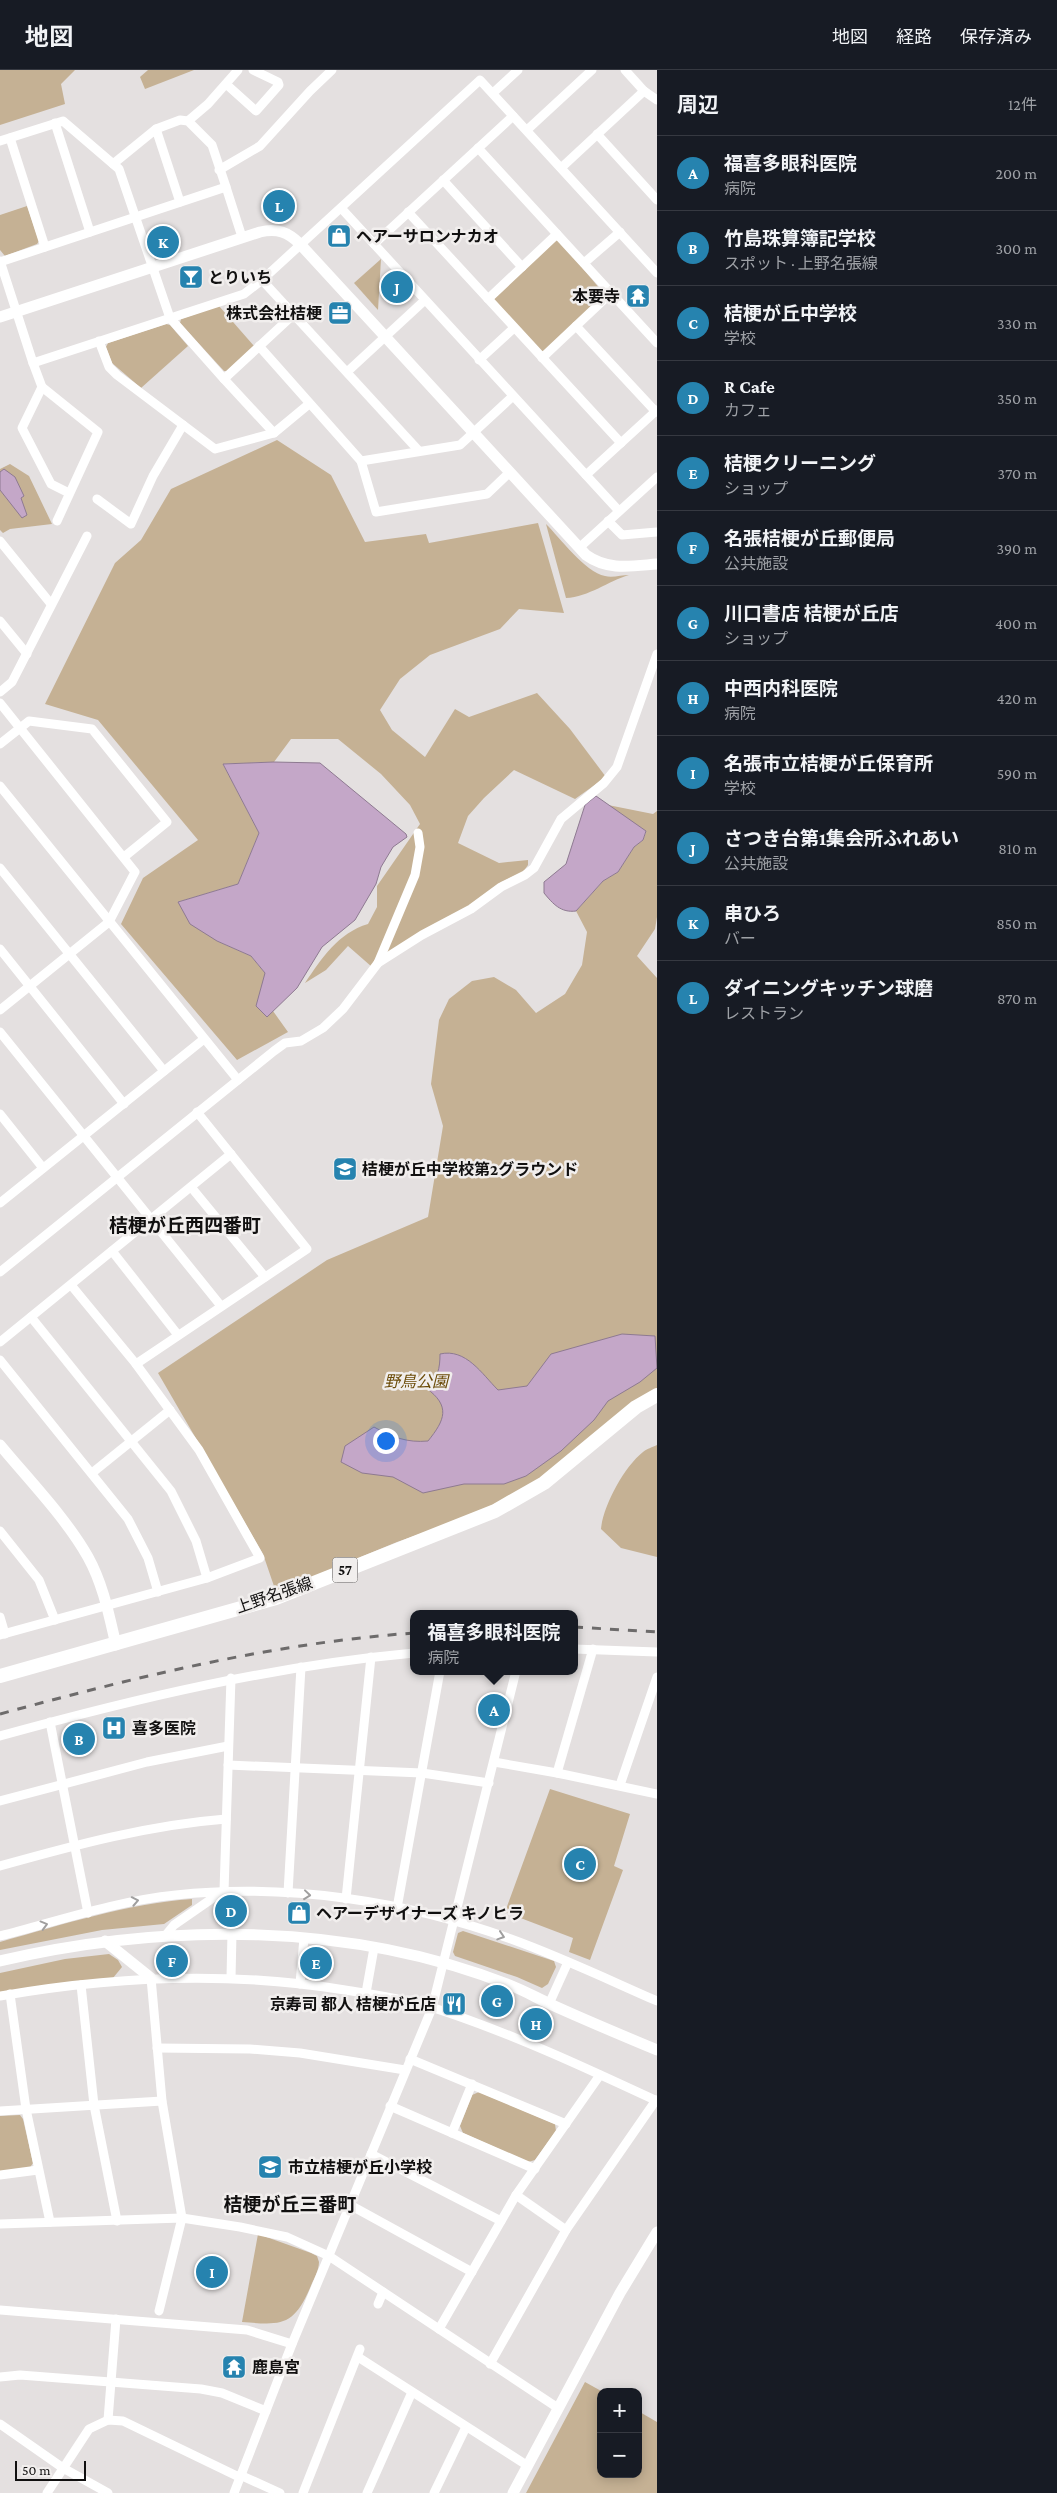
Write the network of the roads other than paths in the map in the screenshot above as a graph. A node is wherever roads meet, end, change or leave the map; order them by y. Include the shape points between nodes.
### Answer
1 (238, 70) edge
2 (254, 70) edge
3 (332, 70) edge
4 (518, 70) edge
5 (592, 70) edge
6 (626, 70) edge
7 (226, 84) junction
8 (644, 91) junction
9 (493, 93) junction
10 (657, 100) edge
11 (513, 116) junction
12 (188, 121) junction
13 (55, 123) junction
14 (156, 129) junction
15 (527, 130) junction
16 (597, 134) junction
17 (10, 138) junction
18 (0, 141) edge
19 (478, 148) junction
20 (113, 164) junction
21 (560, 168) junction
22 (219, 170) junction
23 (443, 180) junction
24 (226, 187) junction
25 (657, 200) edge
26 (180, 202) junction
27 (341, 208) junction
28 (408, 212) junction
29 (136, 217) junction
30 (90, 232) junction
31 (620, 232) junction
32 (557, 234) junction
33 (242, 237) junction
34 (300, 244) junction
35 (374, 244) junction
36 (45, 247) junction
37 (0, 261) edge
38 (584, 263) junction
39 (522, 267) junction
40 (152, 268) junction
41 (657, 273) edge
42 (262, 280) junction
43 (611, 293) junction
44 (488, 299) junction
45 (425, 300) junction
46 (16, 312) junction
47 (293, 315) junction
48 (0, 317) edge
49 (170, 318) junction
50 (576, 326) junction
51 (514, 328) junction
52 (385, 336) junction
53 (99, 341) junction
54 (657, 343) edge
55 (259, 346) junction
56 (542, 358) junction
57 (479, 360) junction
58 (33, 363) junction
59 (347, 372) junction
60 (224, 379) junction
61 (42, 387) junction
62 (513, 396) junction
63 (309, 404) junction
64 (656, 411) edge
65 (183, 425) junction
66 (274, 433) junction
67 (474, 433) junction
68 (621, 443) junction
69 (419, 451) junction
70 (361, 460) junction
71 (510, 472) junction
72 (586, 475) junction
73 (657, 477) edge
74 (69, 493) junction
75 (96, 499) dead end
76 (618, 511) junction
77 (57, 521) dead end
78 (608, 521) junction
79 (657, 532) edge
80 (87, 536) dead end
81 (0, 541) edge
82 (579, 548) junction
83 (657, 564) edge
84 (51, 604) junction
85 (0, 621) edge
86 (27, 654) junction
87 (657, 654) edge
88 (0, 692) edge
89 (0, 703) edge
90 (19, 728) junction
91 (0, 744) edge
92 (0, 786) edge
93 (418, 833) dead end
94 (124, 857) junction
95 (0, 868) edge
96 (109, 922) junction
97 (0, 950) edge
98 (69, 954) junction
99 (378, 963) junction
100 (30, 986) junction
101 (0, 1010) edge
102 (0, 1032) edge
103 (204, 1039) junction
104 (164, 1071) junction
105 (238, 1080) junction
106 (124, 1104) junction
107 (197, 1112) junction
108 (0, 1114) edge
109 (83, 1136) junction
110 (231, 1154) junction
111 (43, 1168) junction
112 (117, 1178) junction
113 (191, 1187) junction
114 (1, 1200) edge
115 (151, 1219) junction
116 (112, 1251) junction
117 (0, 1272) edge
118 (265, 1277) junction
119 (71, 1284) junction
120 (221, 1306) junction
121 (31, 1316) junction
122 (178, 1335) junction
123 (0, 1342) edge
124 (0, 1360) edge
125 (136, 1364) junction
126 (657, 1395) edge
127 (170, 1410) junction
128 (131, 1441) junction
129 (0, 1445) edge
130 (92, 1472) junction
131 (0, 1531) edge
132 (207, 1578) junction
133 (158, 1592) junction
134 (106, 1606) junction
135 (0, 1617) edge
136 (55, 1620) junction
137 (2, 1635) edge
138 (116, 1645) junction
139 (578, 1649) edge
140 (593, 1649) junction
141 (657, 1652) edge
142 (410, 1653) edge
143 (371, 1657) junction
144 (301, 1667) junction
145 (439, 1675) edge
146 (515, 1675) edge
147 (0, 1676) edge
148 (657, 1677) edge
149 (231, 1678) junction
150 (50, 1722) junction
151 (0, 1736) edge
152 (228, 1746) junction
153 (494, 1762) junction
154 (228, 1765) junction
155 (296, 1768) junction
156 (359, 1770) junction
157 (422, 1773) junction
158 (557, 1773) junction
159 (489, 1783) junction
160 (62, 1784) junction
161 (620, 1785) junction
162 (657, 1794) edge
163 (0, 1801) edge
164 (226, 1819) junction
165 (74, 1845) junction
166 (0, 1866) edge
167 (224, 1890) junction
168 (288, 1893) junction
169 (346, 1899) junction
170 (397, 1908) junction
171 (88, 1913) junction
172 (454, 1921) junction
173 (232, 1934) junction
174 (0, 1936) edge
175 (165, 1936) junction
176 (304, 1938) junction
177 (105, 1941) junction
178 (374, 1948) junction
179 (0, 1961) edge
180 (568, 1962) junction
181 (444, 1964) junction
182 (151, 1978) junction
183 (231, 1978) junction
184 (300, 1984) junction
185 (81, 1985) junction
186 (366, 1993) junction
187 (10, 1994) junction
188 (0, 1996) edge
189 (657, 2001) edge
190 (549, 2004) junction
191 (432, 2008) junction
192 (157, 2048) junction
193 (657, 2050) edge
194 (410, 2059) junction
195 (405, 2070) junction
196 (600, 2075) junction
197 (472, 2084) junction
198 (657, 2100) edge
199 (162, 2101) junction
200 (94, 2105) junction
201 (390, 2106) junction
202 (26, 2109) junction
203 (0, 2111) edge
204 (566, 2124) junction
205 (452, 2133) junction
206 (371, 2154) junction
207 (535, 2169) junction
208 (38, 2170) junction
209 (0, 2175) edge
210 (516, 2195) junction
211 (350, 2205) junction
212 (182, 2218) junction
213 (117, 2221) junction
214 (50, 2222) junction
215 (500, 2222) junction
216 (0, 2224) edge
217 (566, 2230) junction
218 (657, 2232) edge
219 (329, 2256) junction
220 (472, 2272) junction
221 (383, 2292) junction
222 (378, 2304) dead end
223 (0, 2310) edge
224 (159, 2311) dead end
225 (116, 2319) junction
226 (439, 2329) junction
227 (292, 2344) junction
228 (490, 2364) junction
229 (0, 2377) edge
230 (110, 2382) junction
231 (412, 2392) junction
232 (558, 2408) junction
233 (266, 2411) junction
234 (108, 2420) junction
235 (0, 2424) edge
236 (466, 2427) junction
237 (528, 2466) junction
238 (64, 2468) junction
239 (239, 2476) junction
240 (47, 2493) edge
241 (108, 2493) edge
242 (234, 2493) edge
243 (280, 2493) edge
244 (303, 2493) edge
245 (367, 2493) edge
246 (434, 2493) edge
247 (514, 2493) edge

1 - 7 street
2 - 7 street via 279,85 256,111
3 - 22 street via 260,146
4 - 9 street
5 - 15 street
6 - 8 street
7 - 12 street
8 - 10 street
8 - 16 street
9 - 11 street
9 - 27 street via 480,80
11 - 15 street
11 - 19 street
12 - 14 street via 180,120
12 - 22 street via 212,145
13 - 17 street
13 - 20 street via 63,121
13 - 30 street
14 - 20 street
14 - 26 street
15 - 21 street
16 - 21 street
16 - 25 street
17 - 18 street
17 - 36 street
19 - 23 street
19 - 32 street
20 - 29 street via 119,169
21 - 31 street
22 - 24 street
23 - 28 street
23 - 39 street
24 - 26 street
24 - 33 street
26 - 29 street
27 - 34 street
27 - 35 street
28 - 35 street
28 - 44 street
29 - 30 street
29 - 40 street
30 - 36 street
31 - 38 street
31 - 41 street
32 - 38 street
32 - 39 street
33 - 34 street via 274,230 292,236
33 - 40 street
34 - 42 street
34 - 52 street
35 - 45 street
36 - 37 street
37 - 46 street
38 - 43 street
39 - 44 street
40 - 46 street
40 - 49 street
42 - 47 street
42 - 49 street via 244,294
43 - 50 street
43 - 54 street
44 - 51 street
45 - 52 street
45 - 57 street
46 - 48 street
46 - 58 street
47 - 55 street
47 - 59 street
49 - 53 street
49 - 60 street
50 - 56 street
50 - 64 street
51 - 56 street
51 - 57 street
52 - 59 street
52 - 67 street
53 - 58 street
53 - 65 street via 106,362 117,376
55 - 60 street
55 - 63 street
56 - 68 street
57 - 62 street
58 - 61 street
59 - 69 street
60 - 66 street
61 - 74 street via 22,428 51,484
61 - 74 street via 98,432
62 - 67 street
62 - 72 street
63 - 66 street
63 - 70 street
64 - 68 street
65 - 66 street via 215,448
65 - 75 street via 153,476 131,524
67 - 69 street via 460,445
67 - 71 street
68 - 72 street
69 - 70 street
70 - 71 street via 376,512 486,494
71 - 82 street
72 - 76 street
73 - 76 street
74 - 77 street
76 - 78 street
78 - 79 street via 622,536
78 - 82 street
80 - 84 street
81 - 84 street
82 - 83 street via 592,560 606,566
84 - 86 street
85 - 86 street
86 - 88 street via 12,682
87 - 99 street via 617,767 604,783 561,819 534,868 472,909
89 - 90 street
90 - 91 street
90 - 94 street
90 - 94 street via 29,721 92,729 167,822
92 - 96 street
93 - 99 street via 420,847 415,875
94 - 96 street via 134,872
95 - 98 street
96 - 98 street
96 - 103 street
97 - 100 street
98 - 100 street
98 - 104 street
99 - 105 street via 343,1009 323,1028 301,1042 280,1046
100 - 101 street
100 - 106 street
102 - 109 street
103 - 104 street
103 - 105 street
104 - 106 street
105 - 107 street
106 - 109 street
107 - 110 street
107 - 112 street
108 - 111 street
109 - 111 street
109 - 112 street
110 - 113 street
110 - 118 street via 307,1249
111 - 114 street
112 - 115 street
112 - 117 street
113 - 115 street
113 - 118 street
115 - 116 street
115 - 120 street
116 - 119 street
116 - 122 street
118 - 120 street
119 - 121 street
119 - 125 street
120 - 122 street
121 - 123 street
121 - 128 street
122 - 125 street
124 - 130 street
125 - 127 street
126 - 138 main road, 上野名張線 / 57 via 624,1417 544,1483 495,1511 276,1598
127 - 128 street
127 - 132 street via 199,1450 260,1558
128 - 130 street
128 - 132 street via 178,1504 196,1541
129 - 134 street via 82,1547 97,1577
130 - 133 street via 133,1528 148,1558
131 - 136 street via 39,1580
132 - 133 street
133 - 134 street
134 - 136 street
134 - 138 street
135 - 137 street
136 - 137 street
138 - 147 main road, 上野名張線 / 57
139 - 140 street
140 - 141 street
140 - 158 street
142 - 143 street
143 - 144 street
143 - 156 street
144 - 149 street
144 - 155 street
145 - 157 street
146 - 153 street
148 - 161 street
149 - 150 street
149 - 152 street
150 - 151 street
150 - 160 street
152 - 154 street
152 - 160 street
153 - 158 street
153 - 159 street
154 - 155 street
154 - 164 street
155 - 156 street
155 - 168 street
156 - 157 street
156 - 169 street
157 - 159 street
157 - 170 street
158 - 161 street
159 - 172 street
160 - 163 street
160 - 165 street
161 - 162 street
164 - 165 street via 132,1832
164 - 167 street
165 - 166 street
165 - 171 street
167 - 168 street
171 -> 167 street via 149,1899
167 - 175 street via 174,1925
168 -> 169 street
169 - 170 street
170 - 172 street
174 -> 171 street
172 -> 180 street
172 - 181 street
173 - 175 street
173 - 176 street
173 - 183 street
175 - 177 street
176 - 178 street
176 - 184 street
177 - 179 street
177 - 182 street
178 - 181 street
178 - 186 street
180 - 189 street
180 - 190 street
181 - 190 street via 512,1986
181 - 191 street
182 - 183 street
182 - 185 street
182 - 192 street
183 - 184 street
184 - 186 street
185 - 187 street
185 - 200 street
186 - 191 street
187 - 188 street
187 - 202 street
190 - 193 street
191 - 194 street
191 - 196 street via 547,2051
192 - 195 street via 300,2053
192 - 199 street
194 - 195 street
194 - 197 street
195 - 201 street
196 - 198 street
196 - 204 street
197 - 204 street
197 - 205 street
198 - 217 street
199 - 200 street
199 - 212 street
200 - 202 street
200 - 213 street
201 - 205 street
201 - 206 street
202 - 203 street
202 - 208 street
204 - 207 street
205 - 207 street
206 - 211 street
206 - 215 street
207 - 210 street
208 - 209 street
208 - 214 street
210 - 215 street
210 - 217 street
211 - 219 street
211 - 220 street
212 - 213 street
212 - 219 street via 287,2237
212 - 224 street
213 - 214 street
214 - 216 street
215 - 220 street
217 - 228 street
218 - 232 street
219 - 221 street
219 - 227 street
220 - 226 street
221 - 222 street
221 - 226 street
223 - 225 street
225 - 227 street via 247,2330
225 - 230 street
226 - 228 street
227 - 233 street
228 - 232 street
229 - 230 street via 20,2375
230 - 233 street via 222,2393
230 - 234 street
231 - 236 street
231 - 244 street via 359,2353
231 - 245 street
232 - 237 street
233 - 239 street
234 - 238 street via 88,2429
234 - 239 street via 123,2421
235 - 238 street
236 - 237 street
236 - 246 street
237 - 247 street
238 - 240 street
238 - 241 street
239 - 242 street
239 - 243 street

